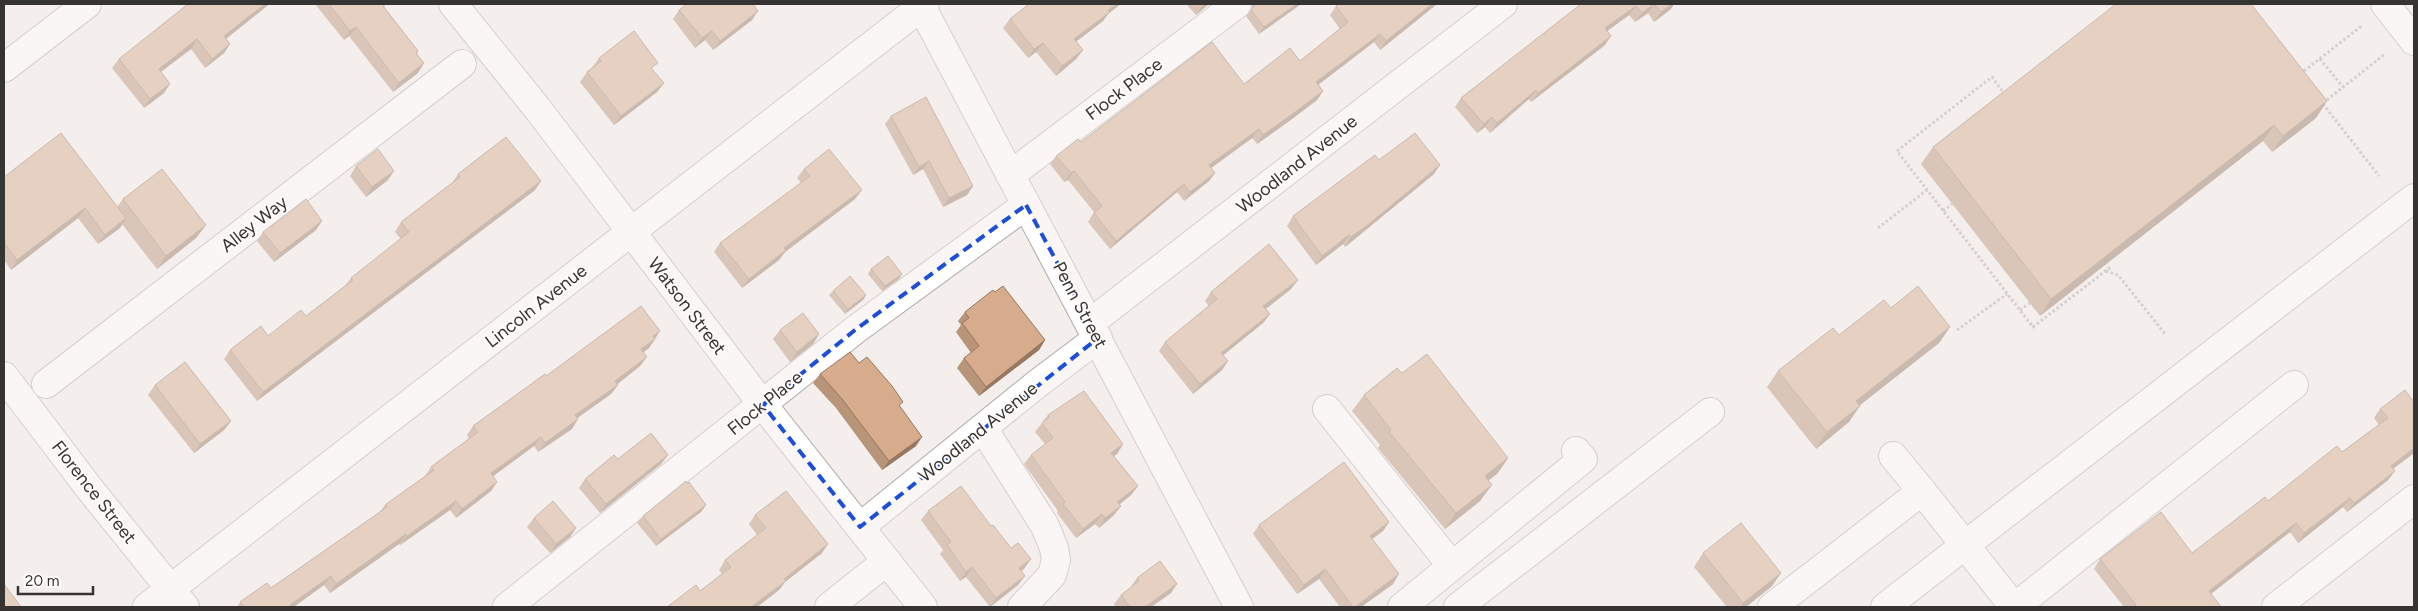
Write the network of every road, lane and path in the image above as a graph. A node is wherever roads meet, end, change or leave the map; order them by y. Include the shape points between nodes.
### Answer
1 (87, 4) edge
2 (454, 4) edge
3 (1237, 4) edge
4 (1503, 4) edge
5 (2385, 4) edge
6 (922, 5) edge
7 (2363, 26) dead end
8 (2414, 41) edge
9 (2384, 54) dead end
10 (2320, 59) junction
11 (462, 64) dead end
12 (4, 68) edge
13 (2304, 80) edge
14 (2343, 87) junction
15 (2007, 97) edge
16 (2318, 98) edge
17 (2322, 104) junction
18 (1010, 175) junction
19 (2379, 176) dead end
20 (1927, 190) junction
21 (2414, 198) edge
22 (1952, 204) dead end
23 (1026, 205) junction
24 (1943, 211) junction
25 (1878, 228) dead end
26 (631, 232) junction
27 (2112, 266) edge
28 (2105, 271) junction
29 (2074, 288) edge
30 (2078, 292) junction
31 (2007, 294) junction
32 (2030, 303) dead end
33 (2020, 310) junction
34 (1957, 330) dead end
35 (1094, 331) junction
36 (2166, 335) dead end
37 (4, 376) edge
38 (46, 384) dead end
39 (2294, 385) dead end
40 (763, 405) junction
41 (13, 408) edge
42 (1326, 409) dead end
43 (1710, 412) dead end
44 (982, 428) junction
45 (1576, 451) dead end
46 (1893, 456) dead end
47 (1922, 491) junction
48 (2414, 499) edge
49 (860, 527) junction
50 (1964, 546) junction
51 (887, 561) junction
52 (1452, 566) junction
53 (178, 598) edge
54 (147, 607) edge
55 (507, 607) edge
56 (829, 607) edge
57 (923, 607) edge
58 (1022, 607) edge
59 (1239, 607) edge
60 (1402, 607) edge
61 (1458, 607) edge
62 (1772, 607) edge
63 (1885, 607) edge
64 (2015, 607) edge
65 (2276, 607) edge

1 - 12 street
2 - 26 street, Watson Street
3 - 18 street, Flock Place
4 - 35 street, Woodland Avenue
5 - 8 street
6 - 18 street, Penn Street
6 - 26 street, Lincoln Avenue
7 - 10 path
9 - 14 path
10 - 13 path via 2299,75
10 - 14 path
11 - 38 street, Alley Way
14 - 17 path
15 - 20 path via 1992,78 1897,151
16 - 17 path
17 - 19 path
18 - 23 street, Penn Street
20 - 24 path
20 - 25 path
21 - 50 street
22 - 24 path
23 - 35 street, Penn Street
23 - 40 street, Flock Place via 855,330
24 - 31 path
26 - 40 street, Watson Street
26 - 53 street, Lincoln Avenue
27 - 28 path
28 - 30 path
28 - 36 path via 2118,275
29 - 30 path
30 - 33 path via 2033,327
31 - 33 path
31 - 34 path
32 - 33 path
35 - 44 street, Woodland Avenue
35 - 59 street, Penn Street
37 - 41 street, Florence Street
39 - 64 street
40 - 49 street, Watson Street
40 - 55 street, Flock Place
41 - 53 street, Florence Street via 89,488
42 - 52 street
43 - 61 street
44 - 49 street, Woodland Avenue
44 - 58 street via 1045,526 1054,548 1056,560 1052,575
45 - 52 street via 1583,459
46 - 47 street
47 - 50 street
47 - 62 street
48 - 65 street
49 - 51 street, Watson Street
50 - 63 street
50 - 64 street
51 - 56 street
51 - 57 street, Watson Street
52 - 60 street
53 - 54 street, Lincoln Avenue

